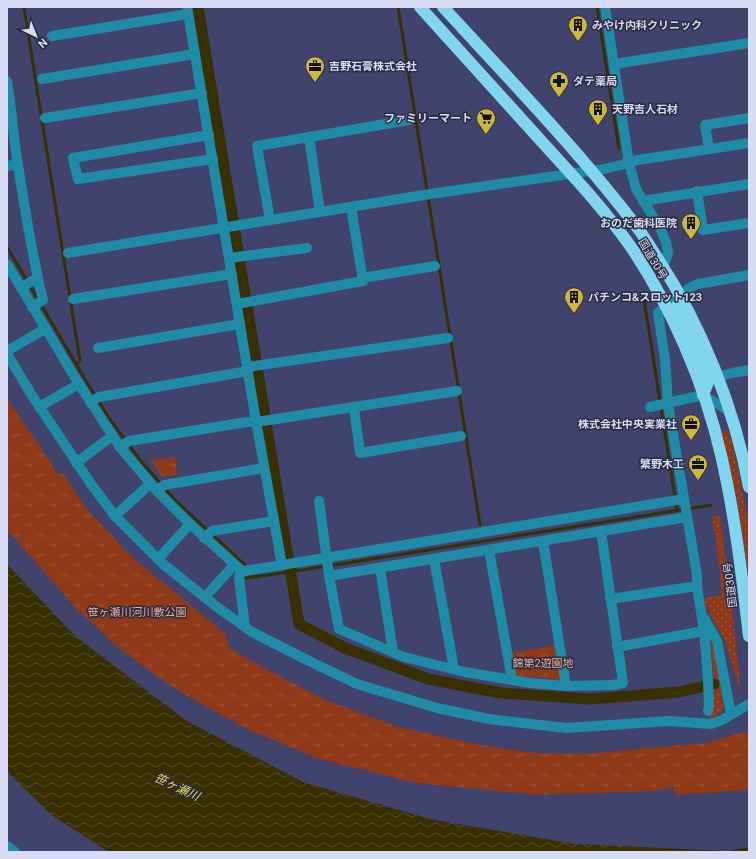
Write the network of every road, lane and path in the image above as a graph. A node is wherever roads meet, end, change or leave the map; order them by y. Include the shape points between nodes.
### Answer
1 (420, 7) edge
2 (442, 7) edge
3 (605, 7) edge
4 (188, 11) edge
5 (52, 36) dead end
6 (749, 43) edge
7 (195, 54) junction
8 (614, 64) junction
9 (42, 79) dead end
10 (7, 81) edge
11 (202, 93) junction
12 (10, 112) edge
13 (45, 118) dead end
14 (749, 118) edge
15 (409, 120) dead end
16 (209, 135) junction
17 (309, 137) junction
18 (749, 143) edge
19 (709, 149) junction
20 (213, 159) junction
21 (629, 163) junction
22 (18, 164) junction
23 (7, 166) edge
24 (590, 170) junction
25 (570, 173) junction
26 (749, 184) edge
27 (697, 191) junction
28 (643, 201) junction
29 (351, 207) junction
30 (320, 212) junction
31 (270, 220) junction
32 (749, 223) edge
33 (231, 226) junction
34 (307, 248) dead end
35 (68, 253) dead end
36 (236, 257) junction
37 (7, 264) edge
38 (434, 266) dead end
39 (663, 267) junction
40 (232, 274) junction
41 (749, 274) edge
42 (362, 278) junction
43 (23, 283) edge
44 (73, 299) dead end
45 (674, 301) junction
46 (243, 303) junction
47 (37, 304) junction
48 (240, 324) junction
49 (45, 329) junction
50 (448, 338) dead end
51 (98, 348) dead end
52 (7, 351) edge
53 (7, 354) edge
54 (252, 367) junction
55 (749, 370) edge
56 (708, 380) junction
57 (79, 384) junction
58 (457, 391) dead end
59 (703, 395) junction
60 (94, 400) junction
61 (660, 405) junction
62 (39, 407) junction
63 (354, 408) junction
64 (729, 411) junction
65 (263, 421) junction
66 (112, 436) junction
67 (461, 436) dead end
68 (124, 444) junction
69 (76, 463) junction
70 (264, 468) junction
71 (158, 487) junction
72 (749, 487) edge
73 (319, 501) dead end
74 (682, 506) junction
75 (115, 516) junction
76 (274, 521) junction
77 (190, 524) junction
78 (601, 531) junction
79 (208, 534) junction
80 (543, 541) junction
81 (489, 550) junction
82 (158, 558) junction
83 (434, 559) junction
84 (287, 564) junction
85 (327, 567) junction
86 (237, 568) junction
87 (380, 568) junction
88 (697, 586) junction
89 (205, 597) junction
90 (610, 599) junction
91 (701, 613) junction
92 (245, 627) junction
93 (704, 631) junction
94 (749, 636) edge
95 (617, 647) junction
96 (393, 652) junction
97 (454, 669) junction
98 (512, 680) junction
99 (566, 686) junction
100 (749, 704) edge
101 (708, 711) dead end
102 (731, 714) junction
103 (7, 846) edge
104 (15, 852) edge

1 - 25 highway, 国道30号
2 - 24 highway, 国道30号
3 - 8 street
4 - 5 street
4 - 7 street
6 - 8 street
7 - 9 street
7 - 11 street
8 - 21 street
10 - 12 street
11 - 13 street
11 - 16 street
12 - 22 street
14 - 19 street via 705,124
15 - 17 street
16 - 20 street
16 - 20 street via 73,158 78,179
17 - 30 street
17 - 31 street via 257,146
18 - 19 street
19 - 21 street
20 - 33 street
21 - 24 street
21 - 28 street via 636,189
22 - 23 street
22 - 43 street
24 - 25 street
24 - 39 highway, 国道30号 via 640,232
25 - 29 street
25 - 45 highway, 国道30号
26 - 27 street
27 - 28 street
27 - 32 street via 703,230
28 - 39 street via 666,242 668,253
29 - 30 street
29 - 42 street
30 - 31 street
31 - 33 street
33 - 35 street
33 - 36 street
34 - 36 street
36 - 40 street
37 - 43 street
38 - 42 street
39 - 45 highway, 国道30号 via 673,283
40 - 44 street
40 - 46 street
41 - 45 street via 698,284
42 - 46 street via 363,281
43 - 47 street
43 - 47 street via 43,300
45 - 56 highway, 国道30号 via 692,362
45 - 56 highway, 国道30号 via 705,347
45 - 61 street via 658,313 665,359
46 - 48 street
47 - 49 street
48 - 51 street
48 - 54 street
49 - 52 street
49 - 57 street
50 - 54 street
53 - 62 street
54 - 60 street
54 - 65 street
55 - 56 street via 732,372
56 - 59 highway, 国道30号
56 - 64 highway, 国道30号
57 - 60 street
57 - 62 street
58 - 63 street
59 - 61 street
59 - 64 street
59 - 94 highway, 国道30号 via 721,453 732,506
60 - 66 street
61 - 74 street
62 - 69 street
63 - 65 street
63 - 67 street via 360,453
64 - 72 highway, 国道30号
65 - 68 street
65 - 70 street
66 - 68 street
66 - 69 street
68 - 71 street
69 - 75 street
70 - 71 street
70 - 76 street
71 - 75 street
71 - 77 street
73 - 85 street
74 - 78 street
74 - 85 street
74 - 88 street via 697,575
75 - 82 street
76 - 79 street
76 - 84 street
77 - 79 street
77 - 82 street
78 - 80 street
78 - 90 street
79 - 86 street
80 - 81 street
80 - 99 street
81 - 83 street
81 - 98 street
82 - 89 street
83 - 87 street
83 - 97 street
84 - 85 street
84 - 86 street via 244,571
85 - 87 street
85 - 96 street via 340,629
86 - 89 street
86 - 92 street
87 - 96 street
88 - 90 street
88 - 91 street
89 - 92 street
90 - 95 street
91 - 93 street
91 - 102 street via 717,641
92 - 102 street via 359,685 437,708 489,719 566,728 670,721 711,724
93 - 95 street
93 - 101 street
95 - 99 street via 622,683
96 - 97 street
97 - 98 street
98 - 99 street
100 - 102 street
103 - 104 street

